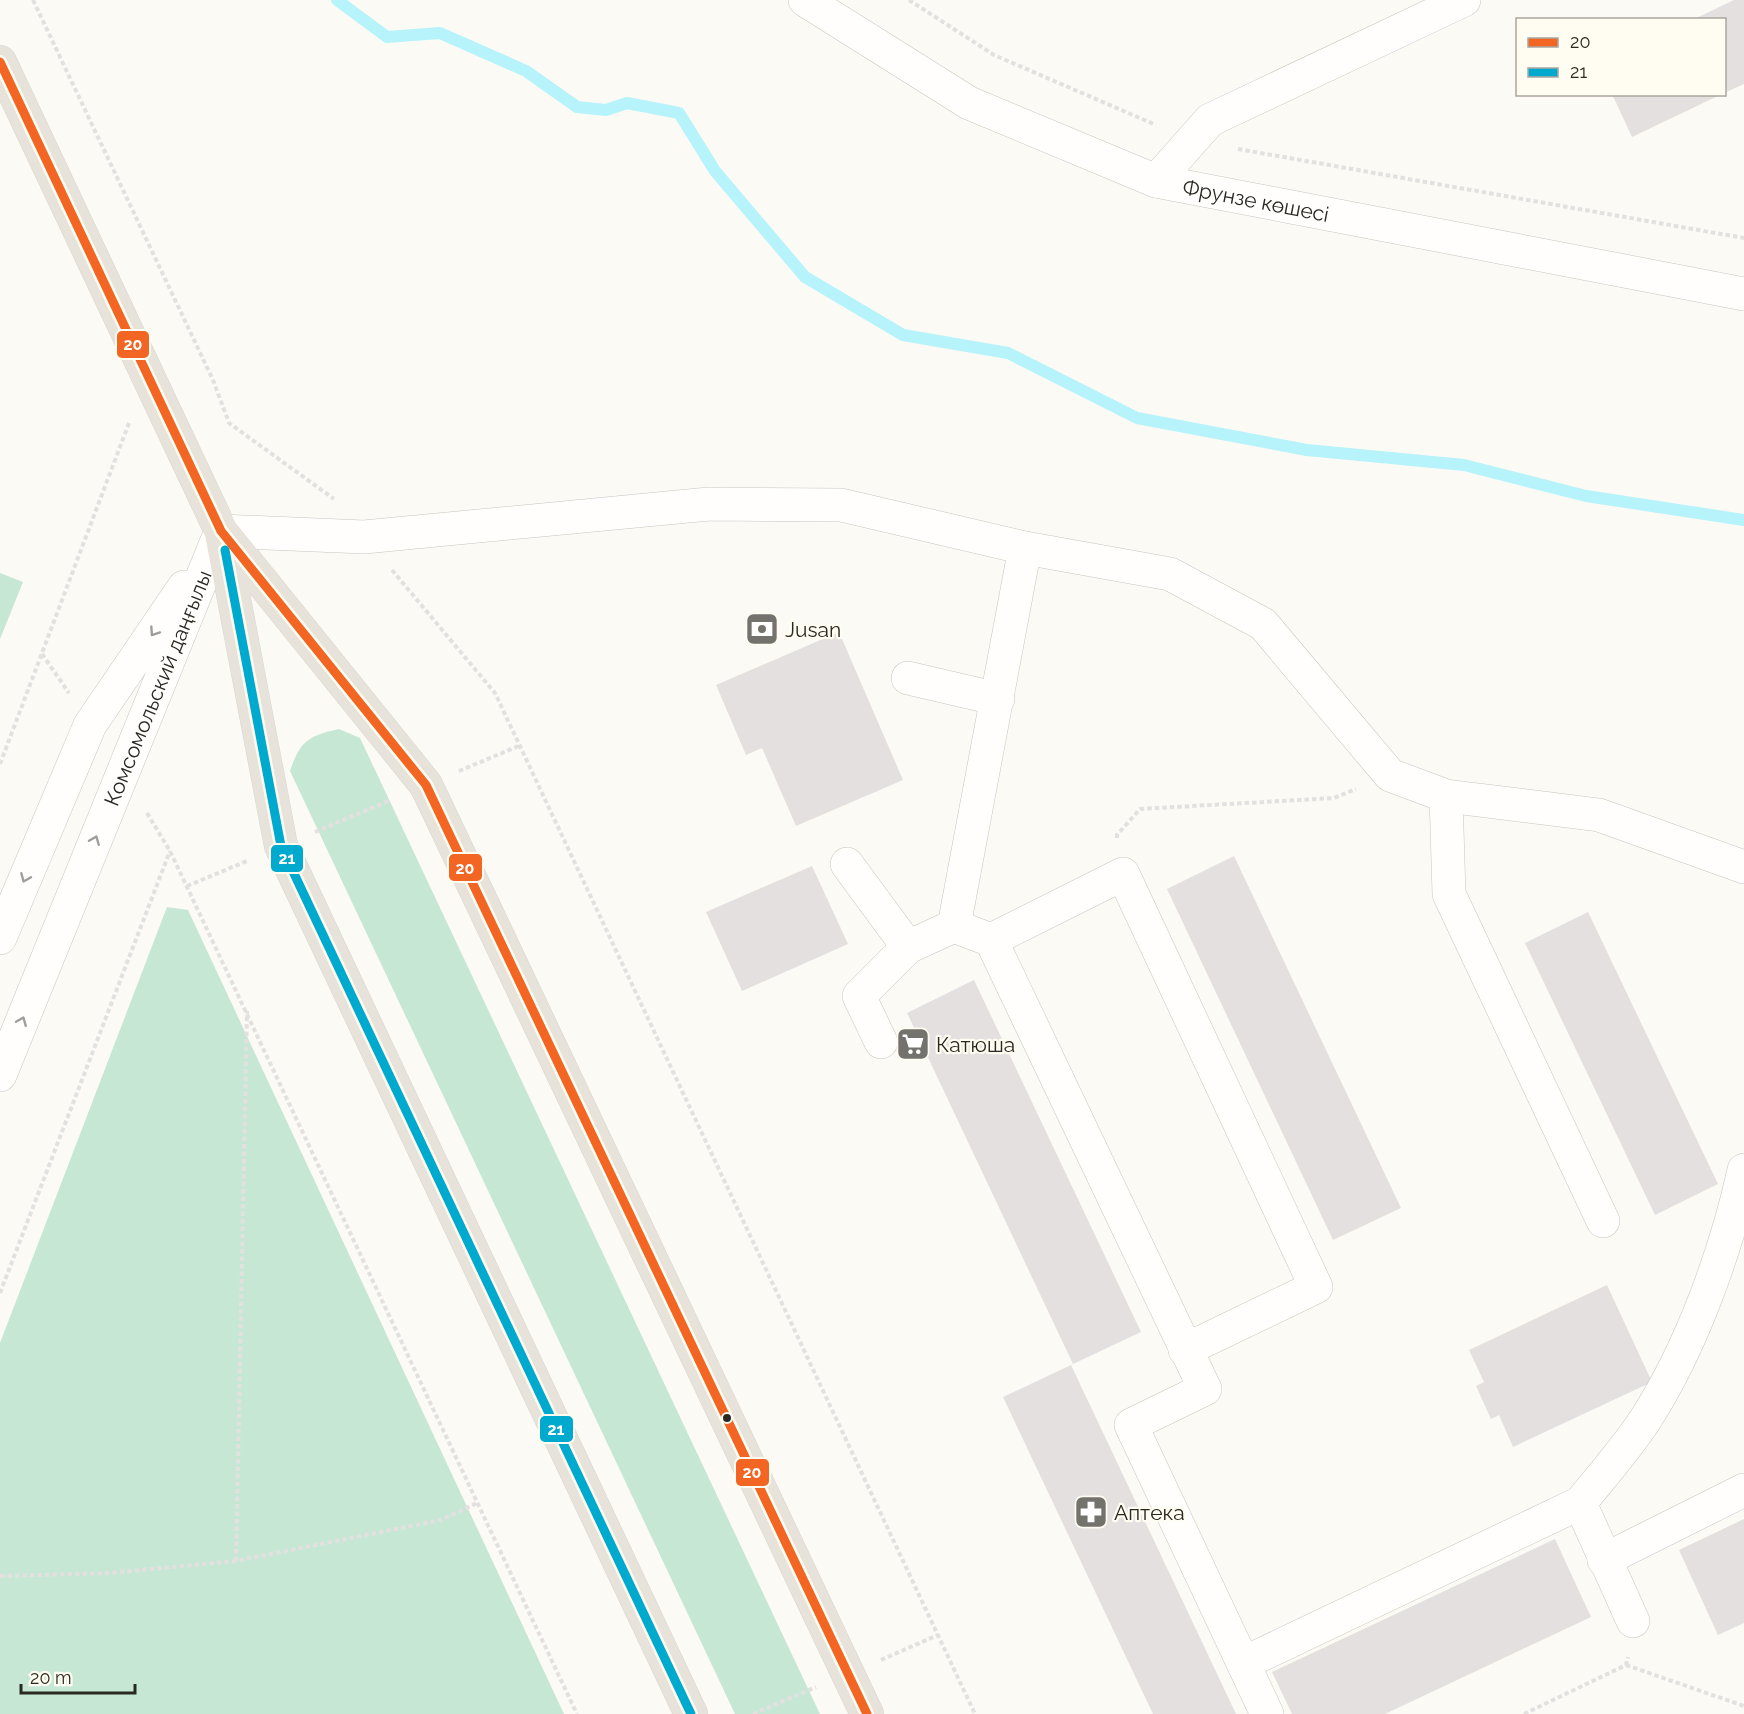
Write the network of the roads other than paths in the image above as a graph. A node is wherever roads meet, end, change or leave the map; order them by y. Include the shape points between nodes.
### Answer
1 (806, 0) edge
2 (1464, 0) edge
3 (0, 62) edge
4 (1156, 181) junction
5 (1744, 294) edge
6 (221, 531) junction
7 (1025, 548) junction
8 (908, 678) dead end
9 (998, 699) junction
10 (1446, 796) junction
11 (847, 864) dead end
12 (1744, 867) edge
13 (954, 926) junction
14 (0, 938) edge
15 (991, 940) junction
16 (908, 947) junction
17 (881, 1042) dead end
18 (0, 1075) edge
19 (1744, 1170) edge
20 (1603, 1221) dead end
21 (1185, 1350) junction
22 (1744, 1490) edge
23 (1580, 1503) junction
24 (1604, 1560) junction
25 (1633, 1621) road end
26 (1244, 1663) junction
27 (691, 1714) edge
28 (867, 1714) edge
29 (1267, 1714) edge

1 - 4 street, Фрунзе көшесі via 969,103
2 - 4 street via 1210,120
3 - 6 main road
4 - 5 street, Фрунзе көшесі
6 - 7 street via 364,537 709,504 842,505
6 -> 14 street, Комсомольский даңғылы via 90,725
18 -> 6 street, Комсомольский даңғылы
6 - 27 main road via 281,846
6 - 28 main road via 426,785
7 - 9 street
7 - 10 street via 1170,574 1263,624 1390,775
8 - 9 street
9 - 13 street
10 - 12 street via 1599,815
10 - 20 street via 1449,894
11 - 16 street
13 - 15 street
13 - 16 street
15 - 21 street
15 - 21 street via 1123,874 1316,1287
16 - 17 street via 859,996
19 - 23 street via 1737,1202 1683,1354 1644,1421
21 - 26 street via 1205,1389 1131,1425
22 - 24 street
23 - 24 street
23 - 26 street
24 - 25 street
26 - 29 street

